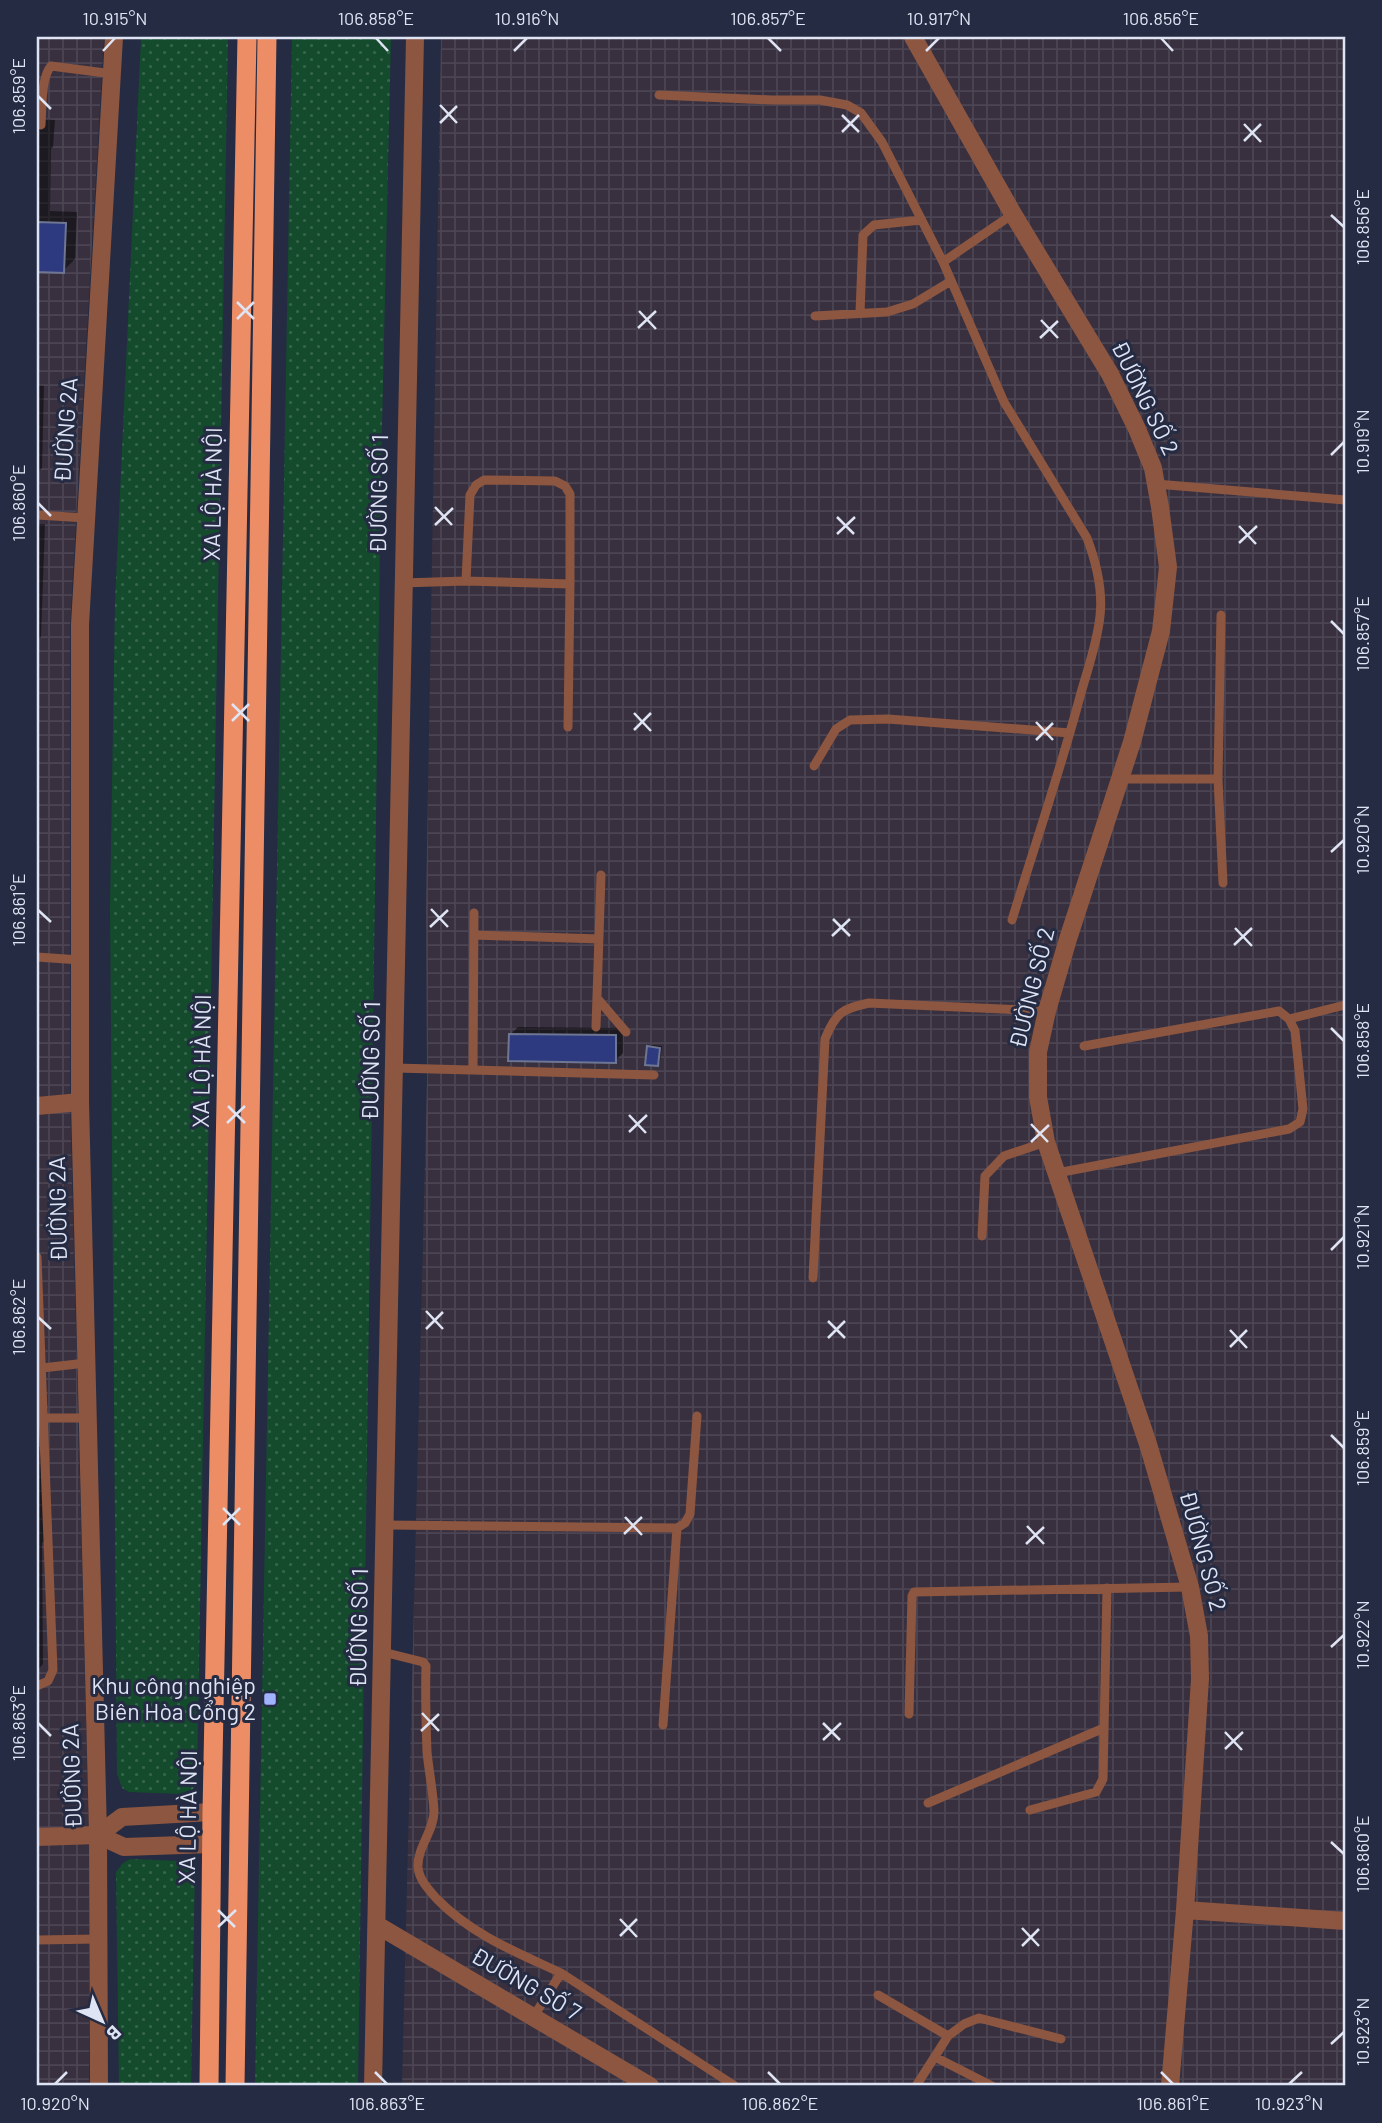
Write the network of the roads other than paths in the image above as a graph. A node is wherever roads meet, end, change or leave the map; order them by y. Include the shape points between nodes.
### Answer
1 (114, 37) edge
2 (247, 37) edge
3 (267, 37) edge
4 (415, 37) edge
5 (914, 37) edge
6 (113, 74) junction
7 (659, 94) dead end
8 (41, 125) dead end
9 (1013, 214) junction
10 (921, 220) junction
11 (943, 262) junction
12 (951, 281) junction
13 (860, 313) junction
14 (815, 316) dead end
15 (1156, 484) junction
16 (1345, 500) edge
17 (37, 515) edge
18 (86, 518) junction
19 (466, 580) junction
20 (402, 583) junction
21 (570, 584) junction
22 (1221, 615) dead end
23 (568, 727) dead end
24 (1070, 733) junction
25 (814, 766) dead end
26 (1119, 779) junction
27 (1218, 779) junction
28 (601, 875) dead end
29 (1223, 883) dead end
30 (474, 913) dead end
31 (1012, 920) dead end
32 (474, 935) junction
33 (599, 939) junction
34 (37, 957) edge
35 (80, 960) junction
36 (597, 998) junction
37 (1345, 1005) edge
38 (1047, 1012) junction
39 (1289, 1019) junction
40 (596, 1027) dead end
41 (626, 1032) dead end
42 (1084, 1045) dead end
43 (395, 1068) junction
44 (472, 1070) junction
45 (654, 1075) dead end
46 (80, 1102) junction
47 (37, 1106) edge
48 (1046, 1142) junction
49 (1057, 1173) junction
50 (982, 1236) dead end
51 (37, 1257) edge
52 (813, 1278) dead end
53 (86, 1363) junction
54 (42, 1368) junction
55 (697, 1416) dead end
56 (40, 1418) edge
57 (87, 1419) junction
58 (386, 1525) junction
59 (677, 1528) junction
60 (1190, 1587) junction
61 (1107, 1588) junction
62 (383, 1652) junction
63 (37, 1686) edge
64 (909, 1714) dead end
65 (663, 1726) dead end
66 (1104, 1727) junction
67 (928, 1803) dead end
68 (1030, 1810) dead end
69 (212, 1812) junction
70 (98, 1835) junction
71 (37, 1837) edge
72 (212, 1844) junction
73 (1185, 1910) junction
74 (1345, 1920) edge
75 (377, 1925) junction
76 (99, 1939) junction
77 (37, 1940) edge
78 (561, 1973) junction
79 (878, 1995) dead end
80 (534, 2016) junction
81 (948, 2036) junction
82 (1061, 2039) dead end
83 (935, 2057) junction
84 (99, 2086) edge
85 (209, 2086) edge
86 (235, 2086) edge
87 (373, 2086) edge
88 (650, 2086) edge
89 (735, 2086) edge
90 (916, 2086) edge
91 (992, 2086) edge
92 (1170, 2086) edge

1 - 6 street, ĐƯỜNG 2A
2 - 69 highway, XA LỘ HÀ NỘI
3 - 86 highway, XA LỘ HÀ NỘI
4 - 20 street, ĐƯỜNG SỐ 1
5 - 9 street, ĐƯỜNG SỐ 2
6 - 8 lane via 51,66 44,85
6 - 18 street, ĐƯỜNG 2A
7 - 10 lane via 848,104 862,113 882,142
9 - 11 lane
9 - 15 street, ĐƯỜNG SỐ 2 via 1110,374 1137,429
10 - 11 lane
10 - 13 lane via 874,225 863,235
11 - 12 lane
12 - 13 lane via 913,304 887,312
12 - 24 lane via 1004,402 1094,555 1100,616
13 - 14 lane
15 - 16 lane
15 - 26 street, ĐƯỜNG SỐ 2 via 1168,567 1161,631
17 - 18 lane
18 - 35 street, ĐƯỜNG 2A via 80,625
19 - 20 lane
19 - 21 lane
19 - 21 lane via 470,495 476,485 484,480 555,481 570,494
20 - 43 street, ĐƯỜNG SỐ 1
21 - 23 lane
22 - 27 lane
24 - 25 lane via 850,720 836,729
24 - 31 lane
26 - 27 lane
26 - 38 street, ĐƯỜNG SỐ 2
27 - 29 lane
28 - 33 lane
30 - 32 lane
32 - 33 lane
32 - 44 lane
33 - 36 lane
34 - 35 lane
35 - 46 street, ĐƯỜNG 2A
36 - 40 lane
36 - 41 lane
37 - 39 lane
38 - 48 street, ĐƯỜNG SỐ 2 via 1038,1052 1038,1097
38 - 52 lane via 869,1003 847,1008 832,1021 825,1039
39 - 42 lane via 1279,1012
39 - 49 lane via 1295,1031 1303,1109 1300,1122 1289,1129
43 - 44 lane
43 - 58 street, ĐƯỜNG SỐ 1
44 - 45 lane
46 - 47 street
46 - 53 street, ĐƯỜNG 2A
48 - 49 street, ĐƯỜNG SỐ 2
48 - 50 lane via 1004,1156 985,1176
49 - 60 street, ĐƯỜNG SỐ 2 via 1148,1444
51 - 54 lane
53 - 54 lane
53 - 57 street, ĐƯỜNG 2A
54 - 56 lane
55 - 59 lane via 690,1514
56 - 57 lane
56 - 63 lane via 53,1670 48,1681
57 - 70 street, ĐƯỜNG 2A
58 - 59 lane
58 - 62 street, ĐƯỜNG SỐ 1
59 - 65 lane
60 - 61 lane
60 - 73 street, ĐƯỜNG SỐ 2 via 1199,1636 1200,1679
61 - 64 lane via 914,1592
61 - 66 lane
62 - 75 street, ĐƯỜNG SỐ 1
62 - 78 lane via 426,1666 434,1810 419,1873 450,1912 474,1930
66 - 67 lane
66 - 68 lane via 1103,1779 1096,1792
69 - 70 street via 122,1817
69 - 72 highway, XA LỘ HÀ NỘI
70 - 71 street
70 - 72 street via 124,1847
70 - 76 street, ĐƯỜNG 2A
72 - 85 highway, XA LỘ HÀ NỘI
73 - 74 street
73 - 92 street, ĐƯỜNG SỐ 2
75 - 80 street, ĐƯỜNG SỐ 7
75 - 87 street, ĐƯỜNG SỐ 1
76 - 77 lane
76 - 84 street, ĐƯỜNG 2A
78 - 80 lane
78 - 89 lane
79 - 81 lane
80 - 88 street, ĐƯỜNG SỐ 7
81 - 82 lane via 979,2018
81 - 83 lane
83 - 90 lane
83 - 91 lane

